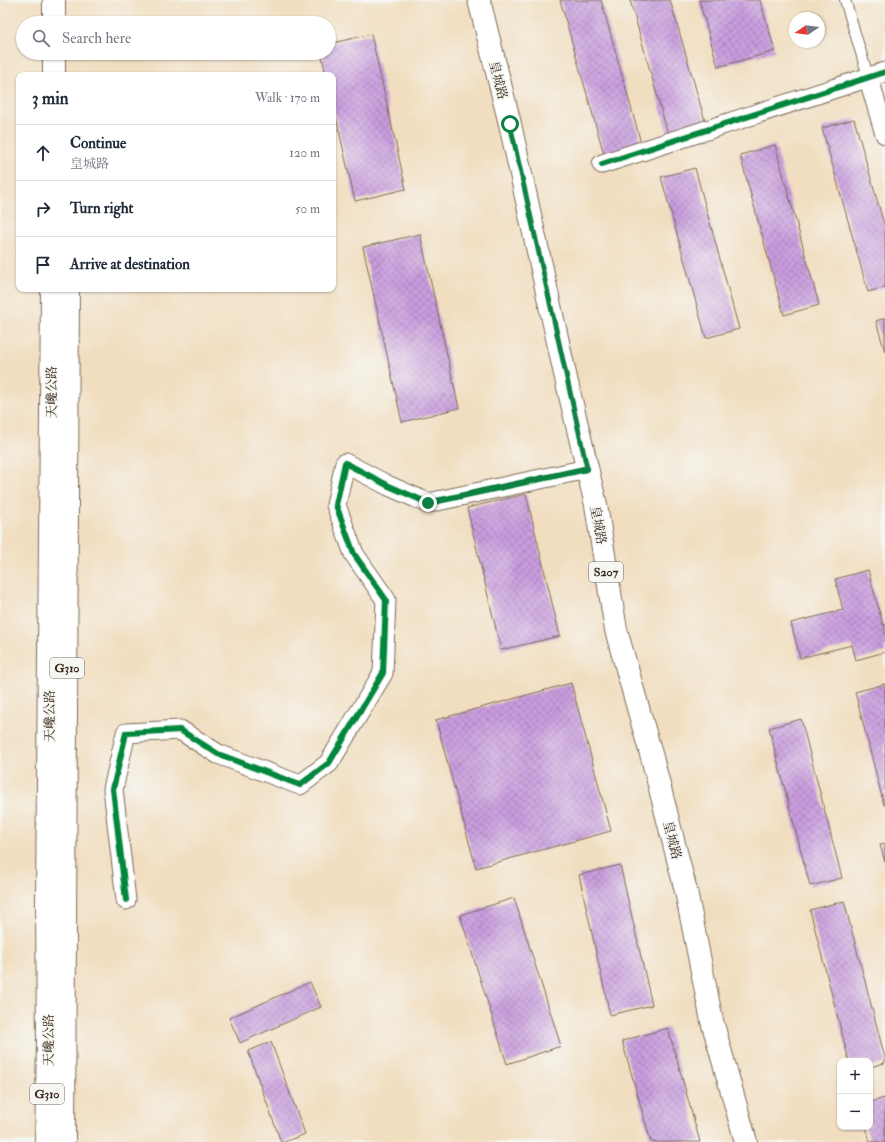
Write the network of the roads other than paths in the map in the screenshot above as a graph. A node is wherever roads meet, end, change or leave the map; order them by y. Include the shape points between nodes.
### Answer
1 (54, 0) edge
2 (68, 0) edge
3 (479, 0) edge
4 (846, 0) edge
5 (54, 16) edge
6 (69, 16) edge
7 (54, 60) edge
8 (69, 60) edge
9 (54, 72) edge
10 (69, 72) edge
11 (877, 74) edge
12 (885, 134) edge
13 (602, 164) dead end
14 (52, 292) edge
15 (68, 292) edge
16 (587, 468) junction
17 (126, 900) dead end
18 (46, 1142) edge
19 (64, 1142) edge
20 (746, 1142) edge

1 - 5 main road
2 - 6 main road
3 - 16 main road, 皇城路 / S207 via 510,124
4 - 11 lane
7 - 9 main road
8 - 10 main road
11 - 12 street
11 - 13 street
14 - 18 main road, 天巉公路 / G310
15 - 19 main road, 天巉公路 / G310
16 - 17 street via 428,503 389,486 345,462 336,505 354,554 386,600 383,672 329,763 300,785 218,754 180,730 126,733 113,789
16 - 20 main road, 皇城路 / S207 via 596,505 616,630 684,883 712,1020

